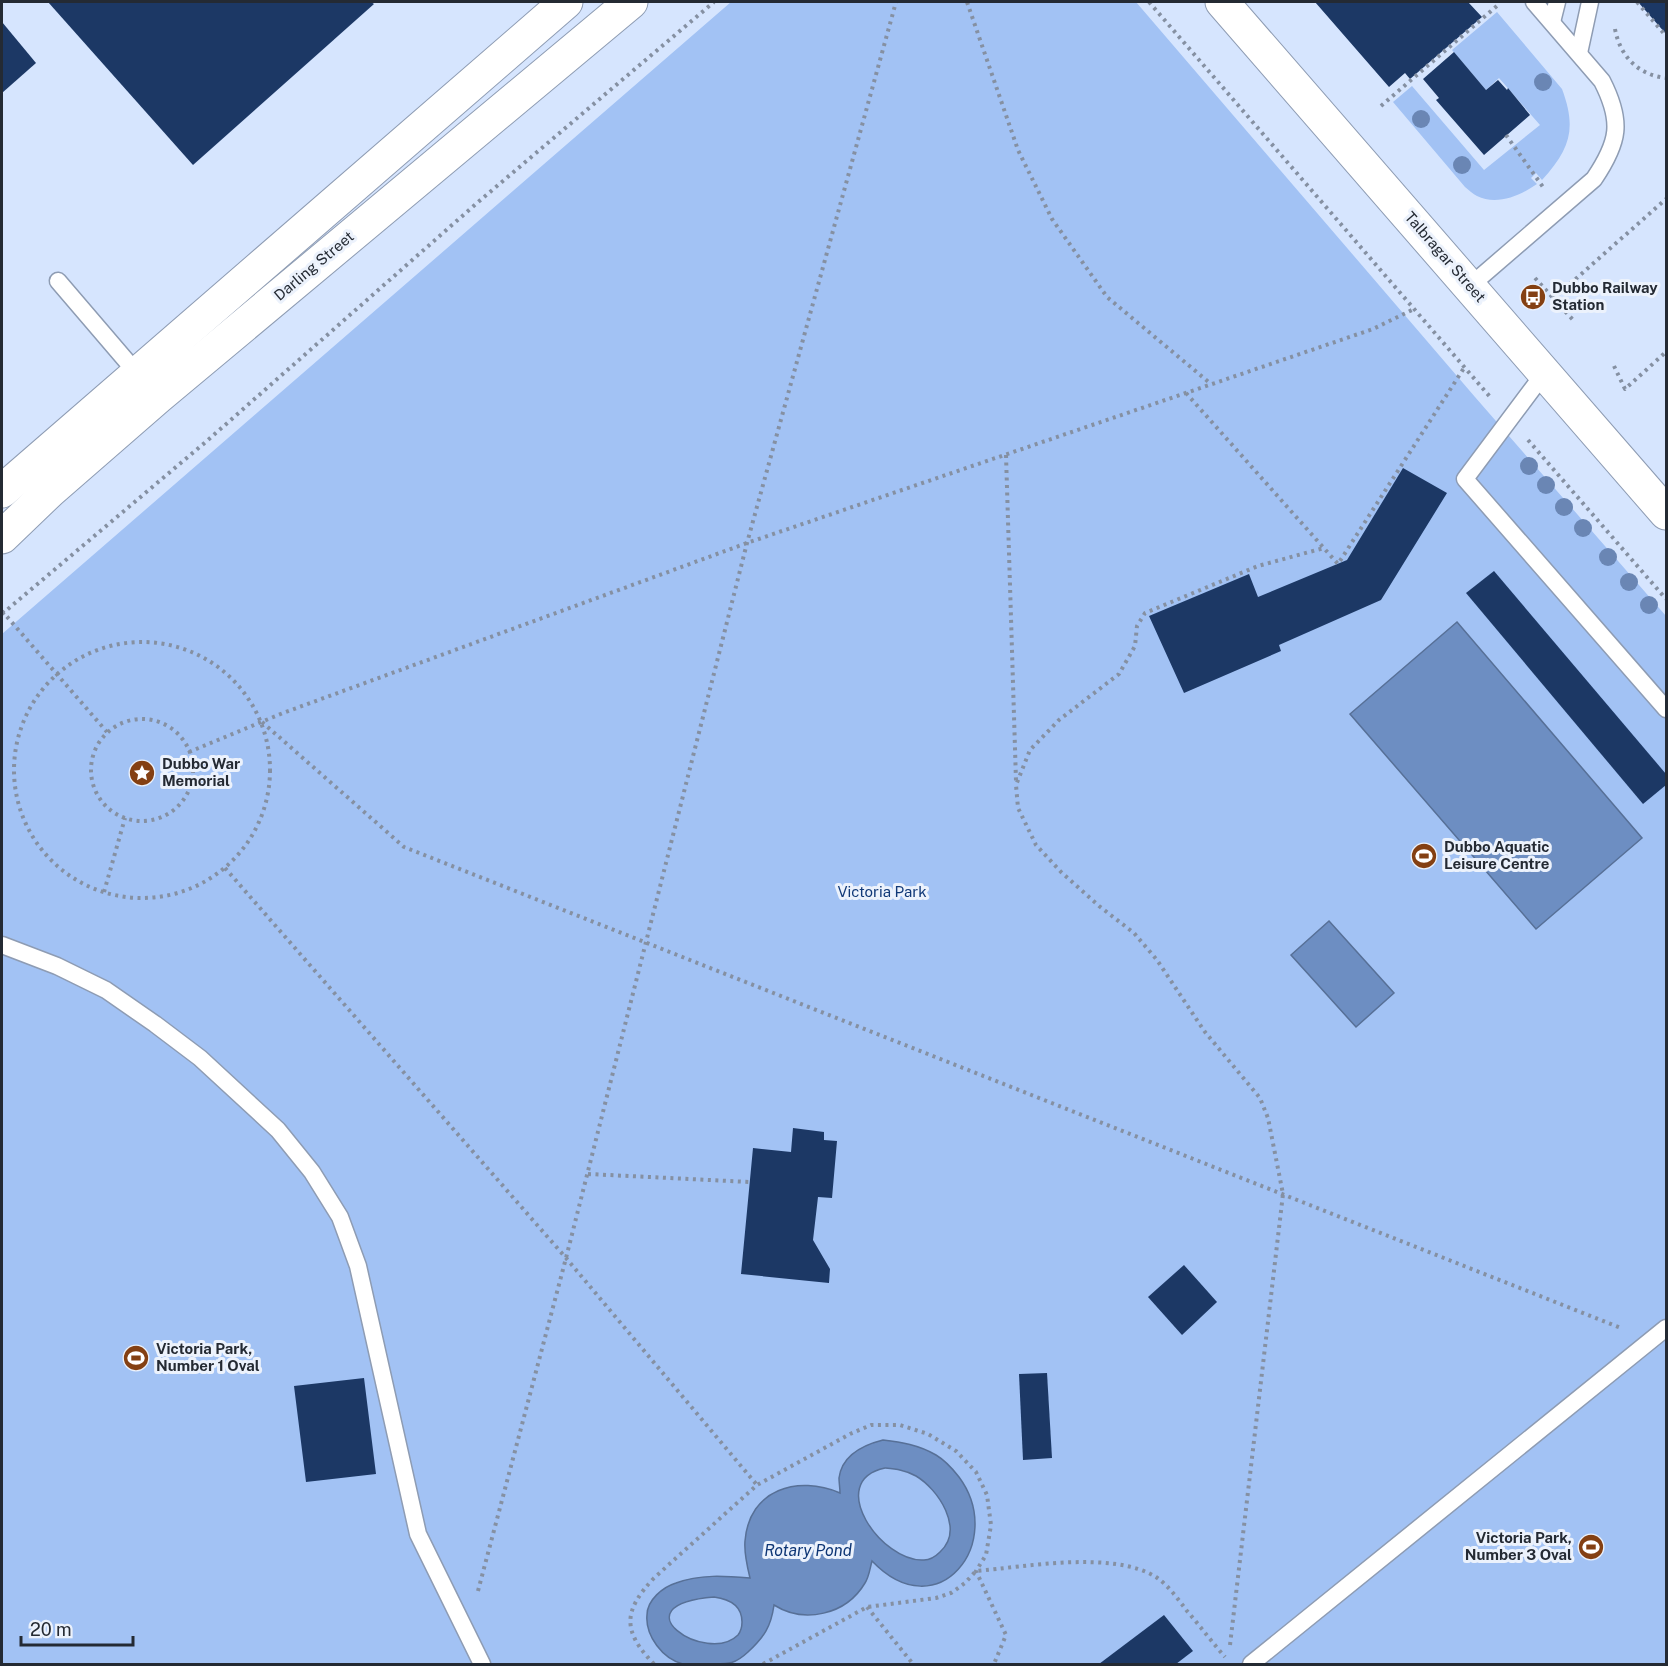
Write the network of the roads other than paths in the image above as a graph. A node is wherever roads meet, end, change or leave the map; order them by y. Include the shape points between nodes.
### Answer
1 (566, 2) edge
2 (631, 2) edge
3 (1222, 2) edge
4 (1534, 2) edge
5 (1557, 2) edge
6 (1590, 2) edge
7 (1552, 22) junction
8 (1579, 53) junction
9 (58, 281) dead end
10 (1470, 286) junction
11 (1545, 372) junction
12 (147, 385) junction
13 (2, 491) edge
14 (1666, 513) edge
15 (2, 537) edge
16 (1666, 709) edge
17 (2, 945) edge
18 (1666, 1328) edge
19 (482, 1665) edge
20 (1251, 1665) edge

1 - 12 street, Darling Street
2 - 12 street, Darling Street
3 - 10 street, Talbragar Street
4 - 7 lane
5 - 7 lane
6 - 8 lane
7 - 8 lane
8 - 10 lane via 1610,96 1616,129 1613,147 1594,178
9 - 12 lane
10 - 11 street, Talbragar Street
11 - 14 street, Talbragar Street
11 - 16 lane via 1465,479
12 - 13 street, Darling Street
12 - 15 street, Darling Street
17 - 19 lane via 106,990 155,1024 200,1058 278,1130 312,1172 340,1217 358,1266 418,1534
18 - 20 lane

